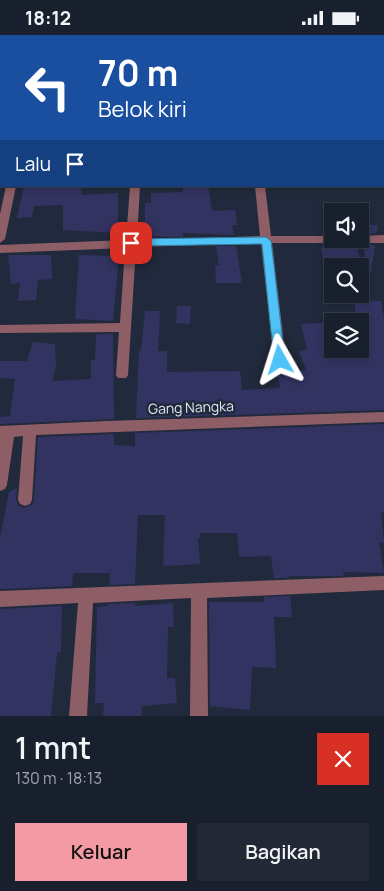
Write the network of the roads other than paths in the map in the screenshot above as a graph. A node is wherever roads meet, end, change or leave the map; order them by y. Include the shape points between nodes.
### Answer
1 (11, 187) edge
2 (135, 187) edge
3 (260, 187) edge
4 (2, 213) edge
5 (0, 239) edge
6 (384, 239) edge
7 (266, 241) junction
8 (131, 243) junction
9 (0, 249) edge
10 (125, 327) junction
11 (0, 329) edge
12 (280, 360) dead end
13 (122, 375) dead end
14 (384, 417) edge
15 (30, 431) junction
16 (4, 432) edge
17 (0, 485) edge
18 (25, 500) dead end
19 (384, 583) edge
20 (199, 590) junction
21 (86, 596) junction
22 (0, 599) edge
23 (78, 716) edge
24 (199, 716) edge

1 - 4 street
2 - 8 street
3 - 7 street
4 - 5 street
6 - 7 street
7 - 8 street
7 - 12 street
8 - 9 street
8 - 10 street
10 - 11 street
10 - 13 street
14 - 15 street, Gang Nangka
15 - 16 street, Gang Nangka
15 - 18 street
16 - 17 street
19 - 20 street
20 - 21 street
20 - 24 street
21 - 22 street
21 - 23 street

